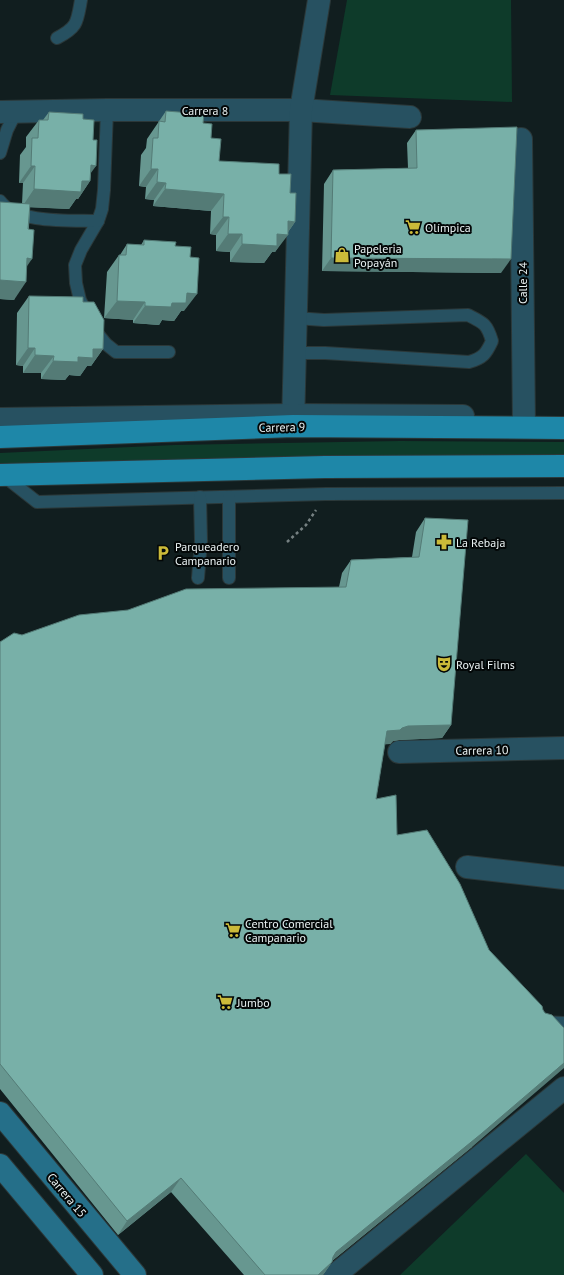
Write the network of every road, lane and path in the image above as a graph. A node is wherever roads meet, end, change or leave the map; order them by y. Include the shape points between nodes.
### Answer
1 (81, 0) edge
2 (319, 0) edge
3 (57, 38) dead end
4 (107, 110) junction
5 (301, 110) junction
6 (8, 112) edge
7 (410, 117) dead end
8 (521, 139) dead end
9 (0, 153) edge
10 (0, 201) edge
11 (98, 221) junction
12 (295, 318) junction
13 (169, 352) dead end
14 (294, 353) junction
15 (564, 417) edge
16 (0, 420) edge
17 (292, 420) junction
18 (524, 422) junction
19 (564, 428) edge
20 (0, 437) edge
21 (564, 466) edge
22 (1, 474) edge
23 (564, 493) edge
24 (326, 494) junction
25 (200, 497) junction
26 (229, 497) junction
27 (287, 542) dead end
28 (198, 578) dead end
29 (228, 578) dead end
30 (564, 748) edge
31 (399, 752) dead end
32 (467, 867) dead end
33 (564, 878) edge
34 (540, 1021) edge
35 (564, 1023) edge
36 (564, 1088) edge
37 (0, 1114) edge
38 (0, 1165) edge
39 (92, 1275) edge
40 (135, 1275) edge
41 (335, 1275) edge

1 - 3 lane via 76,23 69,32
2 - 5 street
4 - 5 street, Carrera 8
4 - 6 street, Carrera 8
4 - 11 lane via 104,190
5 - 7 street, Carrera 8
5 - 12 street
6 - 9 lane via 7,130
8 - 18 street, Calle 24
10 - 11 lane via 13,212 31,218
11 - 13 lane via 75,265 80,300 97,333 116,352
12 - 14 street
12 - 14 lane via 324,320 468,316 480,321 489,329 492,341 488,351 479,359 469,362
14 - 17 street
15 - 18 street
16 - 17 street
17 - 18 main road, Carrera 9
17 - 20 main road, Carrera 9
18 - 19 main road, Carrera 9
21 - 22 main road
22 - 25 lane via 37,502
23 - 24 lane
24 - 26 lane
24 - 27 path via 306,526
25 - 26 lane
25 - 28 lane via 201,541
26 - 29 lane
30 - 31 street, Carrera 10
32 - 33 street
34 - 35 lane
36 - 41 street via 502,1130
37 - 40 main road, Carrera 15
38 - 39 main road

